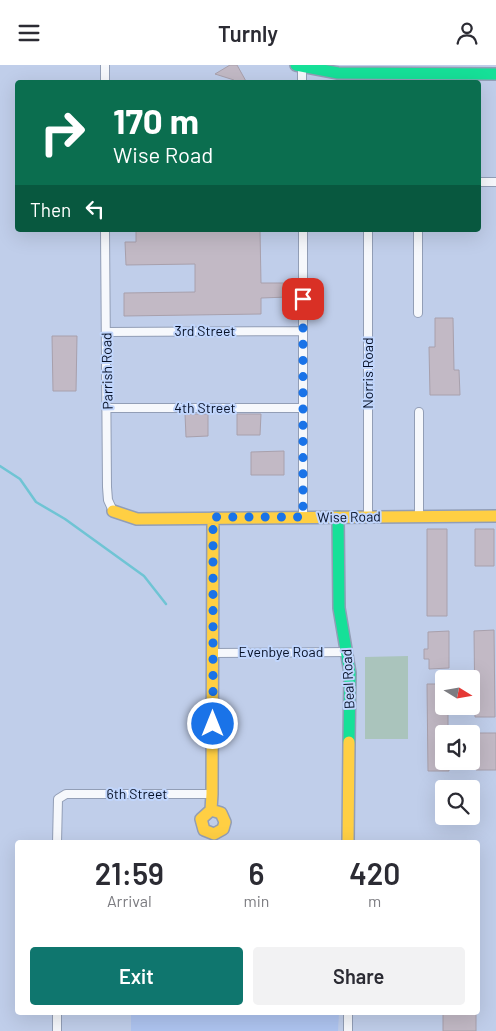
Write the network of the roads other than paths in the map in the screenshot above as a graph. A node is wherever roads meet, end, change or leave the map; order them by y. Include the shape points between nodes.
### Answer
1 (105, 65) edge
2 (299, 66) edge
3 (496, 74) edge
4 (368, 78) edge
5 (418, 78) edge
6 (105, 80) edge
7 (301, 80) edge
8 (481, 182) edge
9 (496, 182) edge
10 (106, 232) edge
11 (303, 232) edge
12 (368, 232) edge
13 (418, 232) edge
14 (418, 313) dead end
15 (303, 331) junction
16 (106, 332) junction
17 (107, 408) junction
18 (303, 408) junction
19 (419, 412) dead end
20 (113, 511) joint
21 (368, 516) junction
22 (496, 516) edge
23 (213, 517) junction
24 (303, 517) junction
25 (338, 517) junction
26 (419, 517) junction
27 (348, 652) junction
28 (213, 653) junction
29 (212, 794) junction
30 (211, 810) dead end
31 (58, 840) edge
32 (348, 840) edge
33 (57, 1015) edge
34 (348, 1015) edge
35 (57, 1031) edge
36 (348, 1031) edge

1 - 6 street
2 - 4 street
2 - 7 street
3 - 5 street
4 - 5 street
8 - 9 street
10 - 16 street, Parrish Road
11 - 15 street
12 - 21 street, Norris Road
13 - 14 street
15 - 16 street, 3rd Street
15 - 18 street
16 - 17 street, Parrish Road
17 - 18 street, 4th Street
17 - 20 street, Parrish Road via 108,501
18 - 24 street
19 - 26 street
20 - 23 street, Wise Road via 137,519
21 - 25 street, Wise Road
21 - 26 street, Wise Road
22 - 26 street, Wise Road
23 - 24 street, Wise Road
23 - 28 street
24 - 25 street, Wise Road
25 - 27 street, Beal Road via 338,608
27 - 28 street, Evenbye Road
27 - 32 street, Beal Road
28 - 29 street
29 - 30 street
29 - 31 street, 6th Street via 62,795 57,806
33 - 35 street
34 - 36 street

